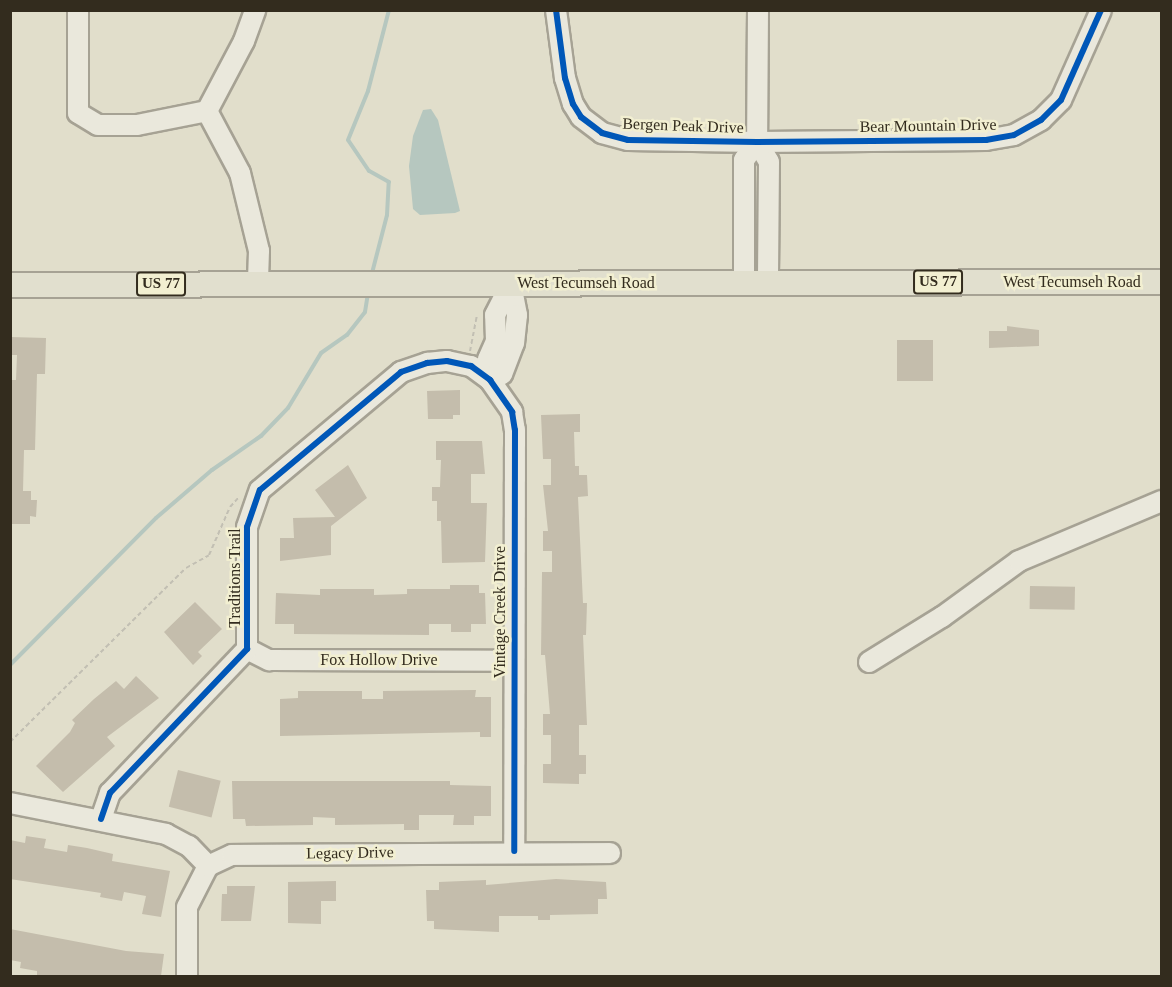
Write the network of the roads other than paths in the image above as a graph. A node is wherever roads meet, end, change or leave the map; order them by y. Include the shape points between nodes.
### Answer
1 (78, 10) edge
2 (255, 10) edge
3 (556, 10) edge
4 (758, 10) edge
5 (1101, 10) edge
6 (207, 111) junction
7 (757, 142) junction
8 (1161, 282) edge
9 (756, 283) junction
10 (258, 284) junction
11 (512, 284) junction
12 (10, 285) edge
13 (490, 380) junction
14 (1161, 501) edge
15 (247, 649) junction
16 (514, 661) junction
17 (869, 662) dead end
18 (10, 803) edge
19 (101, 819) junction
20 (514, 851) junction
21 (610, 853) dead end
22 (208, 866) junction
23 (187, 976) edge

1 - 6 street via 78,113 98,125 137,125
2 - 6 street via 244,41
3 - 7 street, Bergen Peak Drive via 565,78 573,104 581,117 602,133 628,140
4 - 7 street
5 - 7 street, Bear Mountain Drive via 1061,100 1041,120 1014,135 986,140
6 - 10 street via 240,173 259,251
7 - 9 street via 744,160
8 - 9 main road, West Tecumseh Road / US 77
9 - 11 main road, West Tecumseh Road / US 77
10 - 11 main road, West Tecumseh Road / US 77
10 - 12 main road, West Tecumseh Road / US 77
11 - 13 street via 495,315 496,340 488,359
13 - 15 street, Traditions Trail via 471,366 447,361 401,372 260,490 247,527
13 - 16 street, Vintage Creek Drive via 512,412 515,430
14 - 17 street via 1019,561 942,617
15 - 16 street, Fox Hollow Drive via 269,660
15 - 19 street, Traditions Trail via 110,793
16 - 20 street, Vintage Creek Drive
18 - 19 street
19 - 22 street via 166,834 189,846
20 - 21 street, Legacy Drive
20 - 22 street, Legacy Drive via 232,855
22 - 23 street via 187,908

